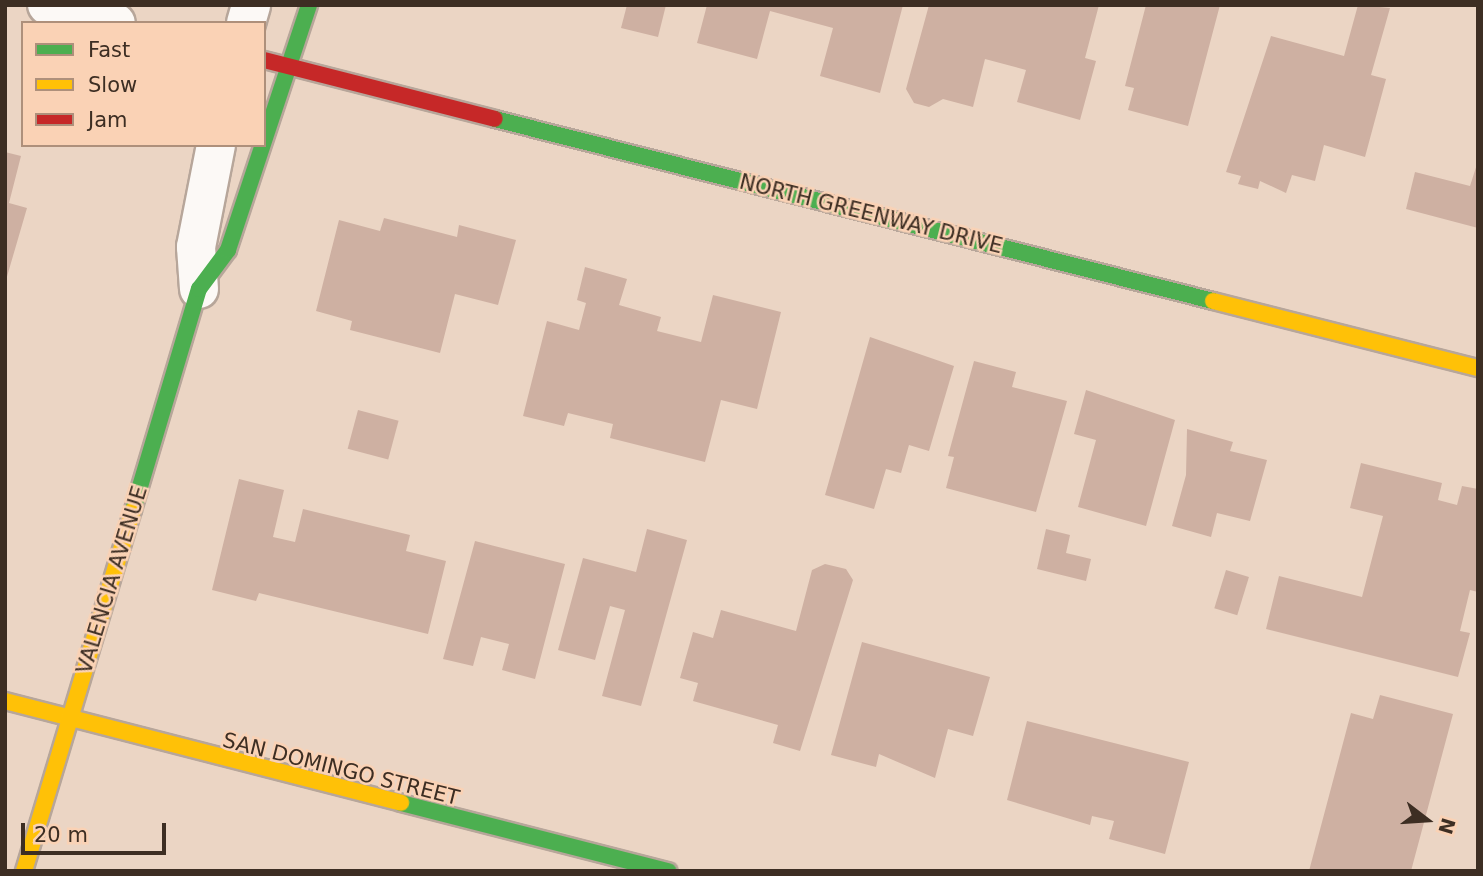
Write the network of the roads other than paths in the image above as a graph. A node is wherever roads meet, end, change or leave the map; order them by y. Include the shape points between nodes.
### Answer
1 (47, 5) edge
2 (309, 5) edge
3 (108, 21) edge
4 (266, 60) edge
5 (289, 66) junction
6 (266, 135) edge
7 (216, 147) edge
8 (262, 147) edge
9 (200, 289) junction
10 (1478, 368) edge
11 (5, 701) edge
12 (70, 720) junction
13 (24, 871) edge
14 (668, 871) edge

1 - 3 street
2 - 5 street, VALENCIA AVENUE
4 - 5 street, NORTH GREENWAY DRIVE
5 - 6 street, VALENCIA AVENUE
5 - 10 street, NORTH GREENWAY DRIVE
7 - 9 street, VALENCIA AVENUE via 196,247
8 - 9 street, VALENCIA AVENUE via 228,250
9 - 12 street, VALENCIA AVENUE
11 - 12 street, SAN DOMINGO STREET
12 - 13 street, VALENCIA AVENUE
12 - 14 street, SAN DOMINGO STREET

